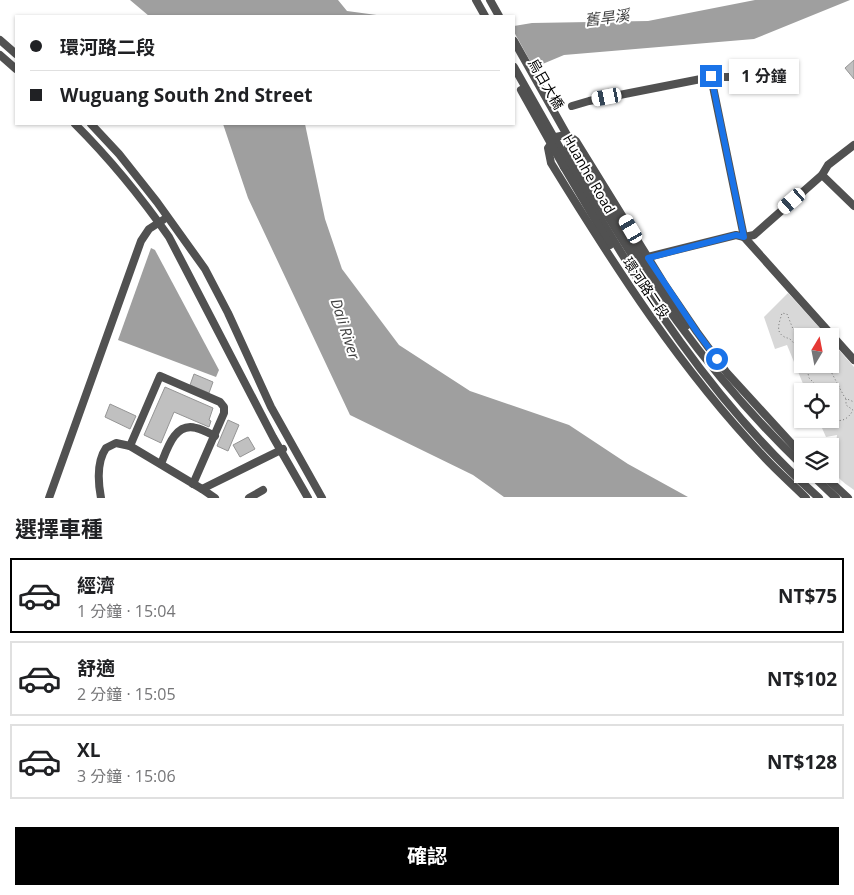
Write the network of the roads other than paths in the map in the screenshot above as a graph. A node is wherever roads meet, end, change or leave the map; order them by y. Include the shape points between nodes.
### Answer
1 (471, 0) edge
2 (476, 0) edge
3 (484, 0) edge
4 (490, 0) edge
5 (479, 15) edge
6 (484, 15) edge
7 (493, 15) edge
8 (499, 15) edge
9 (0, 40) edge
10 (515, 43) edge
11 (15, 53) edge
12 (515, 54) edge
13 (0, 55) edge
14 (15, 68) edge
15 (515, 68) edge
16 (711, 76) junction
17 (734, 77) dead end
18 (515, 79) edge
19 (572, 106) dead end
20 (76, 125) edge
21 (91, 125) edge
22 (854, 145) edge
23 (822, 175) junction
24 (854, 206) edge
25 (599, 209) junction
26 (168, 216) junction
27 (159, 223) junction
28 (744, 237) junction
29 (648, 258) junction
30 (854, 360) edge
31 (780, 432) junction
32 (214, 436) junction
33 (291, 445) junction
34 (130, 446) junction
35 (794, 447) edge
36 (280, 450) junction
37 (760, 453) junction
38 (794, 458) edge
39 (160, 464) junction
40 (820, 483) edge
41 (832, 483) edge
42 (193, 484) junction
43 (202, 489) junction
44 (262, 490) dead end
45 (49, 498) edge
46 (101, 498) edge
47 (214, 498) edge
48 (249, 498) edge
49 (308, 498) edge
50 (322, 498) edge
51 (806, 498) edge
52 (819, 498) edge
53 (836, 498) edge
54 (848, 498) edge

1 - 5 street
2 - 6 street
3 - 7 street
4 - 8 street
9 - 11 street
10 - 25 street, bridge
12 - 25 street, 烏日大橋, bridge
13 - 14 street
15 - 25 street, Huanhe Road, bridge
16 - 17 street
16 - 19 street
16 - 28 street
18 - 25 street, bridge
20 - 27 street via 111,161
21 - 26 street via 119,154
22 - 23 street via 828,165
23 - 24 street
23 - 28 street via 754,235
25 - 31 street via 748,404
25 - 37 street via 645,299
25 - 38 street, 烏日大橋 via 688,339 720,379
25 - 52 street, Huanhe Road via 649,296 713,385 765,445
26 - 27 street
26 - 33 street via 217,290
27 - 36 street
27 - 45 street via 144,234 141,241
28 - 29 street via 736,235
28 - 30 street
29 - 31 street, 環河路二段 via 727,372
29 - 37 street, 環河路二段 via 581,148 571,137 556,137 548,148 551,163 585,218 674,350
31 - 35 street, 環河路二段
32 - 34 street via 224,413 223,404 160,376
32 - 39 street via 192,427 178,432 172,437
32 - 42 street
33 - 36 street
33 - 50 street
34 - 39 street
34 - 46 street via 110,444 103,452
36 - 43 street
36 - 49 street
37 - 51 street, 環河路二段
39 - 42 street
40 - 53 street
41 - 54 street
42 - 43 street
43 - 47 street
44 - 48 street

